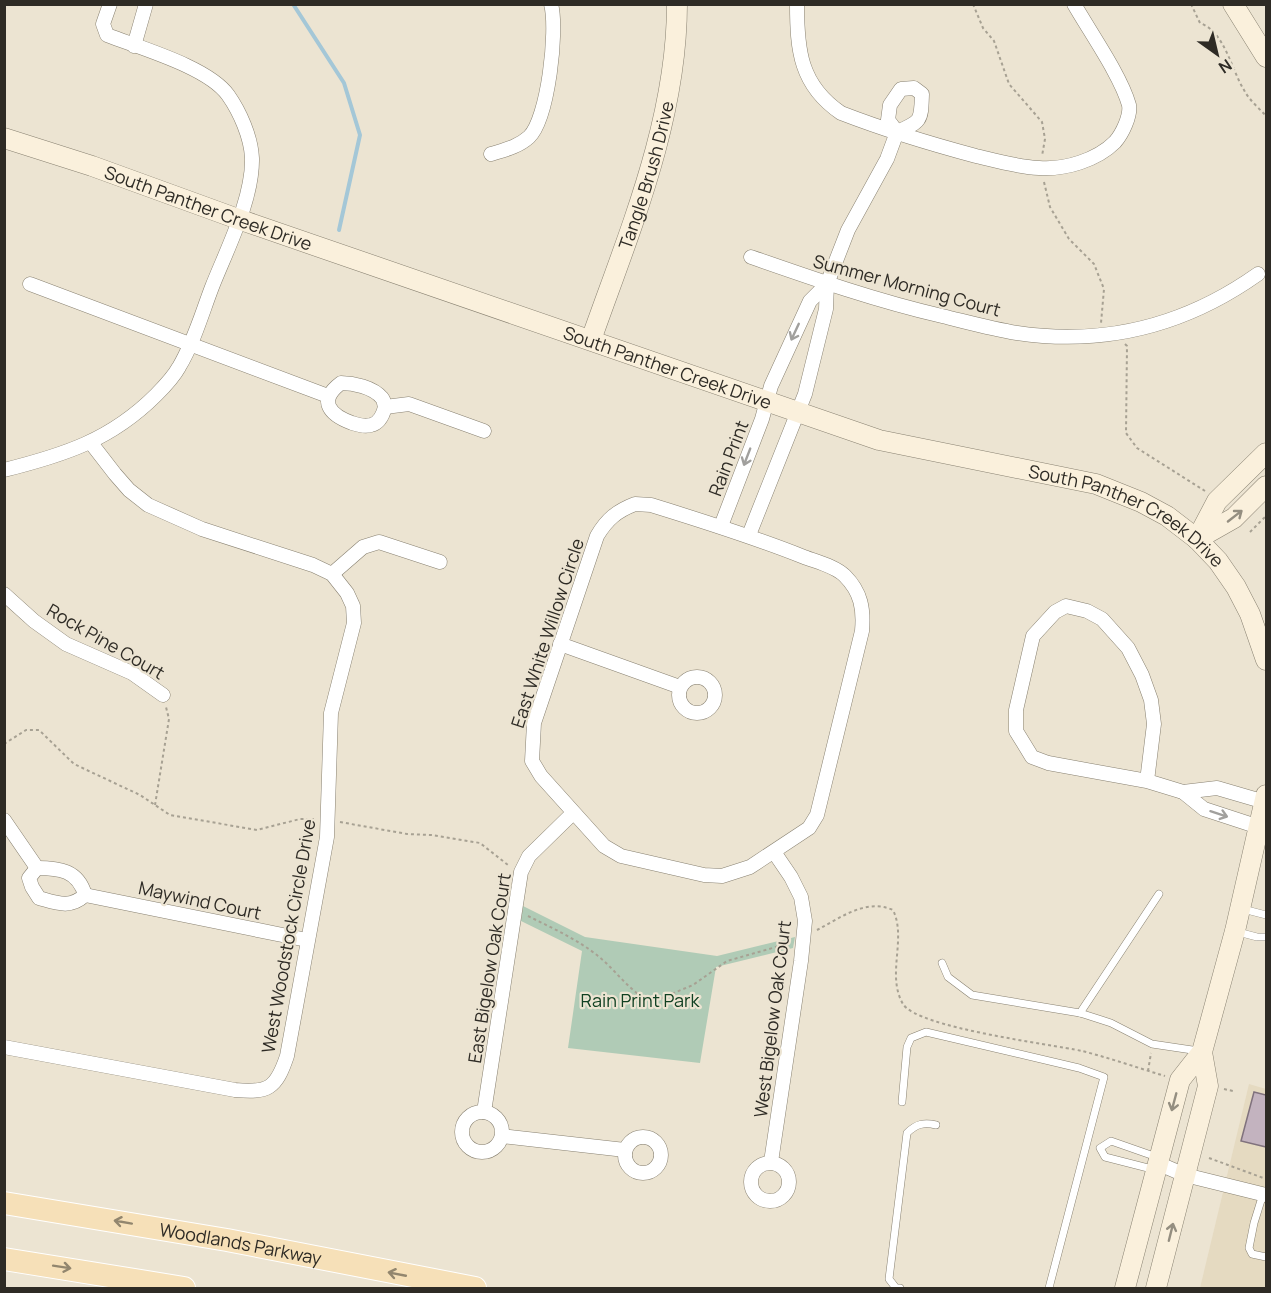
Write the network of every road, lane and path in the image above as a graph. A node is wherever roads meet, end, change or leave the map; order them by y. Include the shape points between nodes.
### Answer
1 (111, 4) edge
2 (146, 4) edge
3 (551, 4) edge
4 (676, 4) edge
5 (796, 4) edge
6 (973, 4) edge
7 (1074, 4) edge
8 (1191, 4) edge
9 (1233, 4) edge
10 (134, 46) junction
11 (1266, 57) edge
12 (1266, 116) edge
13 (897, 132) junction
14 (4, 138) edge
15 (491, 154) dead end
16 (1040, 168) junction
17 (238, 219) junction
18 (751, 257) dead end
19 (1258, 274) dead end
20 (30, 284) dead end
21 (827, 284) junction
22 (1110, 334) junction
23 (591, 340) junction
24 (190, 345) junction
25 (328, 396) junction
26 (766, 402) junction
27 (385, 407) junction
28 (797, 412) junction
29 (484, 431) dead end
30 (91, 443) junction
31 (1266, 453) edge
32 (4, 470) edge
33 (1266, 486) edge
34 (1208, 492) dead end
35 (1266, 516) edge
36 (721, 526) junction
37 (1250, 531) dead end
38 (749, 535) junction
39 (1197, 538) junction
40 (440, 562) dead end
41 (332, 574) junction
42 (4, 594) edge
43 (560, 644) junction
44 (1266, 660) edge
45 (680, 687) dead end
46 (163, 695) joint
47 (4, 744) edge
48 (1147, 781) junction
49 (1183, 792) junction
50 (1266, 799) edge
51 (154, 805) junction
52 (573, 813) junction
53 (4, 820) edge
54 (328, 820) junction
55 (1259, 827) junction
56 (774, 852) junction
57 (37, 868) junction
58 (522, 872) junction
59 (85, 894) junction
60 (1159, 894) dead end
61 (1240, 909) junction
62 (516, 913) junction
63 (1266, 915) edge
64 (1235, 931) junction
65 (804, 936) junction
66 (1266, 937) edge
67 (307, 940) junction
68 (942, 963) dead end
69 (1080, 1013) junction
70 (1152, 1044) junction
71 (4, 1047) edge
72 (1202, 1052) junction
73 (1148, 1071) junction
74 (1180, 1080) junction
75 (1208, 1086) junction
76 (1233, 1091) dead end
77 (902, 1102) dead end
78 (484, 1112) junction
79 (936, 1125) dead end
80 (502, 1136) junction
81 (1086, 1145) junction
82 (1100, 1148) junction
83 (626, 1150) dead end
84 (1209, 1158) dead end
85 (771, 1162) dead end
86 (1157, 1163) junction
87 (1185, 1175) junction
88 (1266, 1179) edge
89 (1265, 1195) edge
90 (4, 1203) edge
91 (1266, 1257) edge
92 (4, 1259) edge
93 (184, 1288) edge
94 (475, 1288) edge
95 (900, 1288) edge
96 (1049, 1288) edge
97 (1125, 1288) edge
98 (1156, 1288) edge

1 - 10 street via 103,24 107,35
2 - 10 street
3 - 15 street via 554,39 539,123 516,146
4 - 23 street, Tangle Brush Drive via 669,95 656,150
5 - 13 street via 798,51 818,92 841,112
6 - 16 path via 983,28 994,41 1009,84 1042,122 1045,139
7 - 16 street via 1130,107 1122,135 1107,150 1066,166
8 - 12 path via 1200,23 1210,26 1218,35 1244,91
9 - 11 street
10 - 17 street via 190,68 213,80 227,94 248,136 252,157 250,183
13 - 16 street via 1006,164
13 - 21 street via 848,230
14 - 17 street, South Panther Creek Drive
16 - 22 path via 1050,207 1069,239 1094,264 1104,289 1101,322
17 - 23 street, South Panther Creek Drive
17 - 24 street
18 - 21 street, Summer Morning Court
19 - 22 street, Summer Morning Court via 1191,313
20 - 24 street
21 - 22 street, Summer Morning Court via 1019,333 1080,337
21 -> 26 street, Rain Print via 810,301
21 - 28 street via 826,309
22 - 34 path via 1127,346 1126,433 1137,448
23 - 26 street, South Panther Creek Drive
24 - 25 street
24 - 30 street via 178,368 156,394 135,414
25 - 27 street via 341,383 350,383 376,394
25 - 27 street via 332,413 362,426 379,420
26 - 28 street, South Panther Creek Drive
26 -> 36 street, Rain Print
27 - 29 street via 409,404
28 - 38 street
28 - 39 street, South Panther Creek Drive via 908,447 1096,484 1141,502
30 - 32 street via 50,459
30 - 41 street via 129,490 148,505 202,529
31 - 39 street via 1217,501
39 -> 33 street via 1234,518
35 - 37 path
36 - 38 street, East White Willow Circle
36 - 43 street, East White Willow Circle via 651,505 635,504 619,510 605,521 597,536
38 - 56 street, East White Willow Circle via 843,574 861,599 864,614 817,815 809,828
39 - 44 street, South Panther Creek Drive via 1236,588
40 - 41 street via 379,542 363,547
41 - 54 street, West Woodstock Circle Drive via 353,606 354,623 331,713
42 - 46 street, Rock Pine Court via 66,644 132,674
43 - 45 street
43 - 52 street, East White Willow Circle via 534,723 532,761
46 - 51 path via 168,719
47 - 51 path via 26,730 39,730 75,764
48 - 48 street via 1154,724 1151,700 1128,648 1102,619 1087,611 1066,606 1054,612 1033,636 1016,710 1016,731 1032,757
48 - 49 street
49 - 50 street via 1217,788
49 -> 55 street via 1204,809
50 - 55 street
51 - 54 path via 170,815 257,830 300,819
52 - 56 street, East White Willow Circle via 604,846 621,856 704,875 722,876 750,867
52 - 58 street, East Bigelow Oak Court via 529,856
53 - 57 street
54 - 58 path via 480,843
54 - 67 street, West Woodstock Circle Drive
55 - 61 street
56 - 65 street, West Bigelow Oak Court via 801,897
57 - 59 street via 57,868 72,875
57 - 59 street, Maywind Court via 29,878 39,898 65,904 77,902
58 - 62 street, East Bigelow Oak Court
59 - 67 street, Maywind Court
60 - 69 lane
61 - 63 lane
61 - 64 street
62 - 65 path via 598,956 635,992 652,1002 693,985 727,961
62 - 78 street, East Bigelow Oak Court
64 - 66 lane
64 - 72 street
65 - 73 path via 849,912 884,906 896,916 896,977 899,995 910,1011 976,1031 1083,1052
65 - 85 street, West Bigelow Oak Court
67 - 71 street, West Woodstock Circle Drive via 287,1056 281,1074 258,1092
68 - 69 lane via 948,977 972,995
69 - 70 lane
70 - 72 lane
70 - 73 path
72 - 74 street
72 - 75 street
73 - 74 path
74 -> 86 street
75 - 76 path
75 - 87 street
77 - 81 lane via 907,1047 911,1038 926,1032 1104,1077
78 - 80 street via 498,1119
78 - 80 street via 465,1121 464,1141 473,1150 484,1152 494,1148
79 - 95 lane via 914,1126 908,1133 889,1279
80 - 83 street
81 - 82 lane
81 - 96 lane
82 - 86 lane via 1105,1157 1148,1168
82 - 86 lane via 1111,1141 1151,1155
84 - 88 path
86 - 87 street
86 - 97 street
87 - 89 street
98 -> 87 street
89 - 91 lane via 1249,1248 1252,1254
94 -> 90 main road, Woodlands Parkway via 227,1240
92 -> 93 main road

